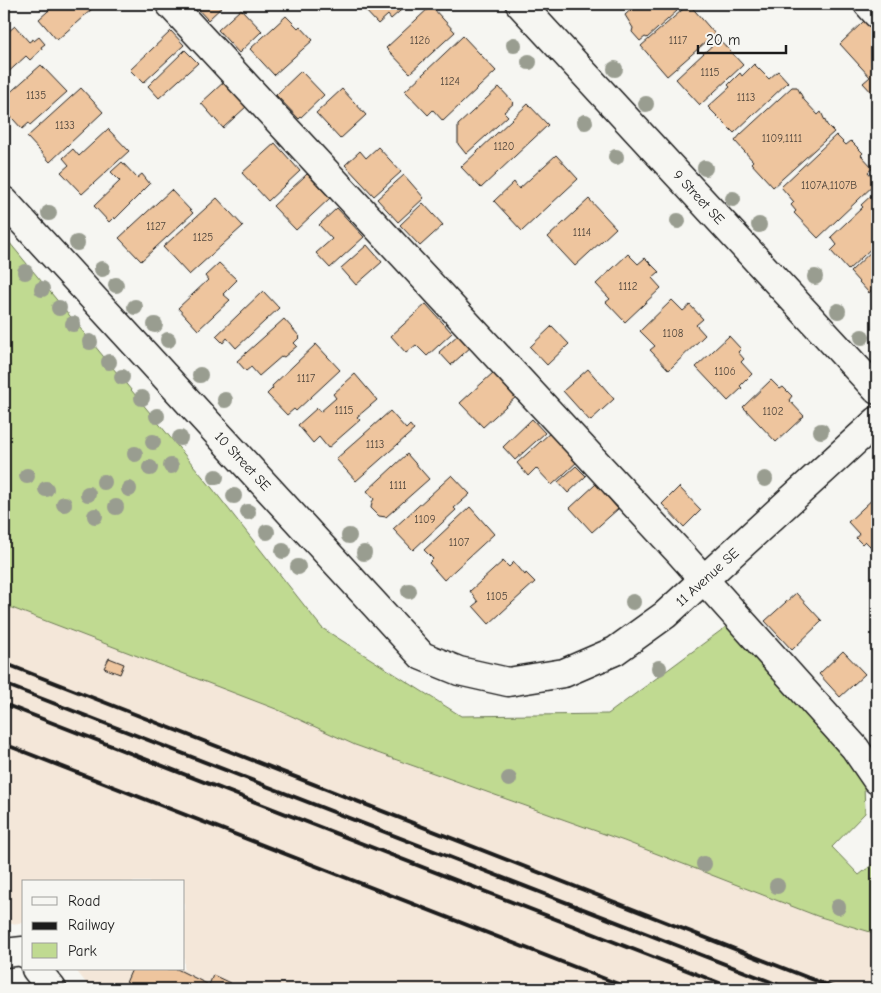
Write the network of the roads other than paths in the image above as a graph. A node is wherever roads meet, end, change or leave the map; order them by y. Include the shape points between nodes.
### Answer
1 (170, 4) edge
2 (520, 4) edge
3 (868, 4) edge
4 (877, 14) edge
5 (4, 201) edge
6 (877, 390) edge
7 (877, 422) edge
8 (704, 580) junction
9 (508, 682) joint
10 (877, 780) edge
11 (34, 970) edge
12 (52, 989) edge

1 - 8 street
2 - 6 street, 9 Street SE
3 - 4 street
5 - 9 street, 10 Street SE via 422,656 459,671
7 - 8 street, 11 Avenue SE
8 - 9 street, 11 Avenue SE via 665,615 615,651 564,672
8 - 10 street via 855,748
11 - 12 street

